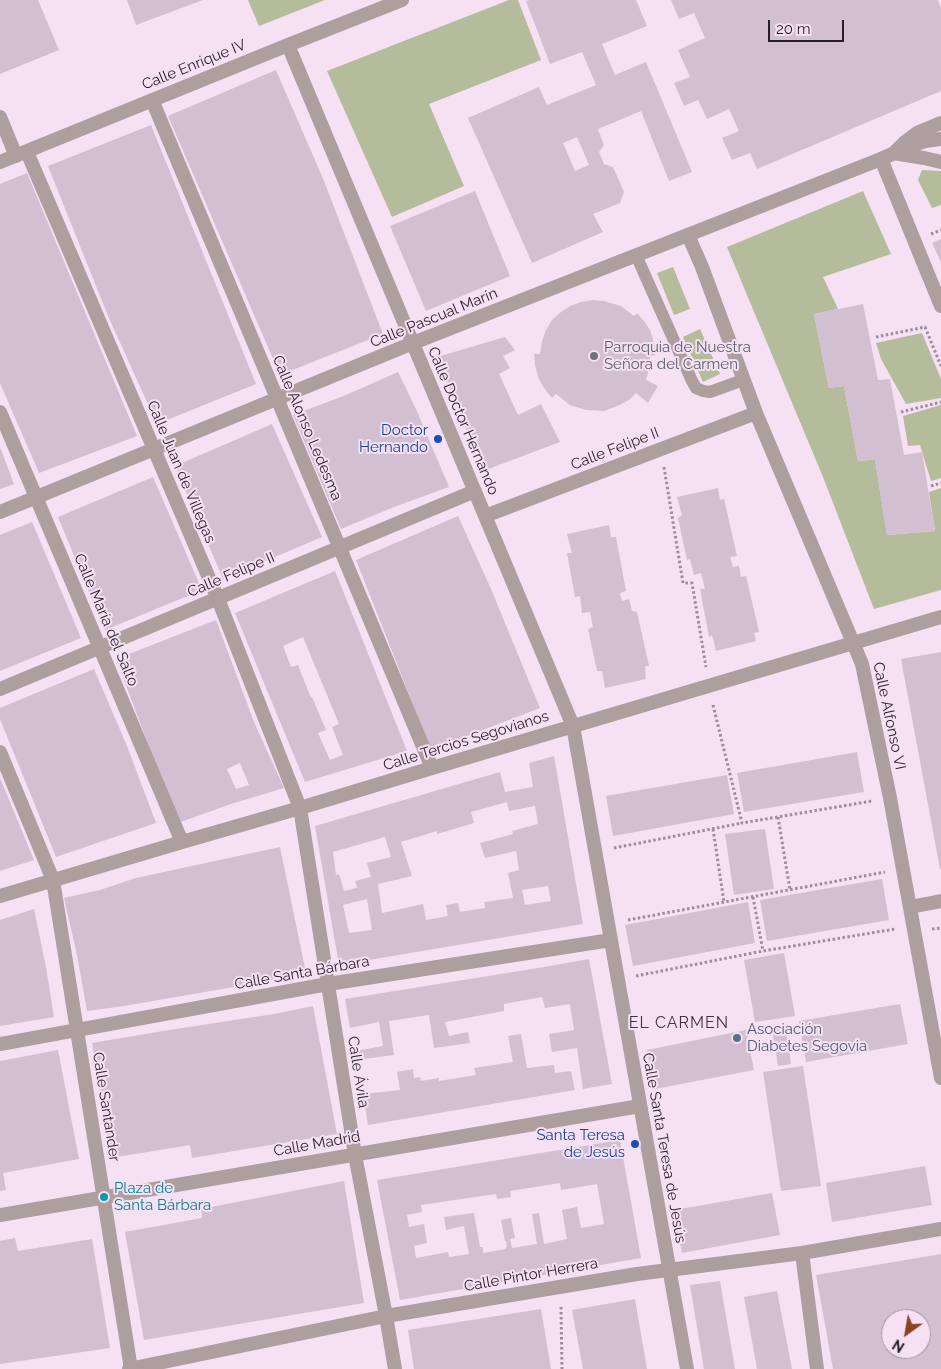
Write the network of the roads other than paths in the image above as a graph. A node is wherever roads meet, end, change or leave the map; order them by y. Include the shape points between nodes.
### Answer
1 (402, 0) edge
2 (288, 44) junction
3 (152, 100) junction
4 (0, 117) edge
5 (941, 123) edge
6 (941, 139) edge
7 (22, 154) junction
8 (887, 156) junction
9 (0, 162) edge
10 (941, 162) edge
11 (688, 235) junction
12 (636, 255) junction
13 (941, 306) edge
14 (413, 343) junction
15 (744, 380) junction
16 (277, 399) junction
17 (0, 412) edge
18 (756, 413) junction
19 (154, 449) junction
20 (475, 491) junction
21 (36, 498) junction
22 (0, 512) edge
23 (486, 516) junction
24 (340, 548) junction
25 (218, 598) junction
26 (941, 617) edge
27 (852, 643) junction
28 (100, 648) junction
29 (0, 689) edge
30 (573, 726) junction
31 (0, 752) edge
32 (432, 768) junction
33 (300, 808) junction
34 (182, 842) junction
35 (53, 880) junction
36 (0, 896) edge
37 (941, 901) edge
38 (910, 907) junction
39 (611, 940) junction
40 (328, 984) junction
41 (77, 1031) junction
42 (0, 1044) edge
43 (941, 1078) edge
44 (640, 1106) junction
45 (355, 1155) junction
46 (104, 1197) junction
47 (0, 1215) edge
48 (941, 1229) edge
49 (802, 1253) junction
50 (669, 1270) junction
51 (386, 1316) junction
52 (130, 1369) edge
53 (396, 1369) edge
54 (687, 1369) edge
55 (816, 1369) edge

1 - 2 street, Calle Enrique IV
2 - 3 street, Calle Enrique IV
2 - 14 street, Calle Doctor Hernando
3 - 7 street, Calle Enrique IV
3 - 16 street, Calle Alonso Ledesma
4 - 7 street, Calle Juan de Villegas
5 - 8 street via 917,133
6 - 8 street, Calle Pascual Marín via 919,143
7 - 9 street, Calle Enrique IV
7 - 19 street, Calle Juan de Villegas
8 - 10 street
8 - 11 street, Calle Pascual Marín
8 - 13 street
11 - 12 street, Calle Pascual Marín
11 - 15 street, Calle Alfonso VI
12 - 14 street, Calle Pascual Marín
12 - 15 lane via 696,388 710,392
14 - 16 street, Calle Pascual Marín
14 - 20 street, Calle Doctor Hernando
15 - 18 street, Calle Alfonso VI
16 - 19 street, Calle Pascual Marín
16 - 24 street, Calle Alonso Ledesma
17 - 21 street, Calle María del Salto
18 - 23 street, Calle Felipe II
18 - 27 street, Calle Alfonso VI
19 - 21 street, Calle Pascual Marín
19 - 25 street, Calle Juan de Villegas
20 - 23 street, Calle Doctor Hernando
20 - 24 street, Calle Felipe II
21 - 22 street, Calle Pascual Marín
21 - 28 street, Calle María del Salto
23 - 30 street, Calle Doctor Hernando
24 - 25 street, Calle Felipe II
24 - 32 street, Calle Alonso Ledesma
25 - 28 street, Calle Felipe II
25 - 33 street, Calle Juan de Villegas
26 - 27 street, Calle Tercios Segovianos
27 - 30 street, Calle Tercios Segovianos
27 - 38 street, Calle Alfonso VI via 862,664
28 - 29 street, Calle Felipe II
28 - 34 street, Calle María del Salto
30 - 32 street, Calle Tercios Segovianos
30 - 39 street, Calle Santa Teresa de Jesús
31 - 35 street, Calle Santander
32 - 33 street, Calle Tercios Segovianos
33 - 34 street, Calle Tercios Segovianos
33 - 40 street, Calle Ávila
34 - 35 street, Calle Tercios Segovianos
35 - 36 street, Calle Tercios Segovianos
35 - 41 street, Calle Santander
37 - 38 street
38 - 43 street, Calle Alfonso VI
39 - 40 street, Calle Santa Bárbara
39 - 44 street, Calle Santa Teresa de Jesús
40 - 41 street, Calle Santa Bárbara
40 - 45 street, Calle Ávila
41 - 42 street, Calle Santa Bárbara
41 - 46 street, Calle Santander
44 - 45 street, Calle Madrid
44 - 50 street, Calle Santa Teresa de Jesús
45 - 46 street, Calle Madrid
45 - 51 street, Calle Ávila
46 - 47 street, Calle Madrid
46 - 52 street, Calle Santander
48 - 49 street, Calle Pintor Herrera
49 - 50 street, Calle Pintor Herrera
49 - 55 street
50 - 51 street, Calle Pintor Herrera
50 - 54 street, Calle Santa Teresa de Jesús
51 - 52 street, Calle Pintor Herrera
51 - 53 street, Calle Ávila

